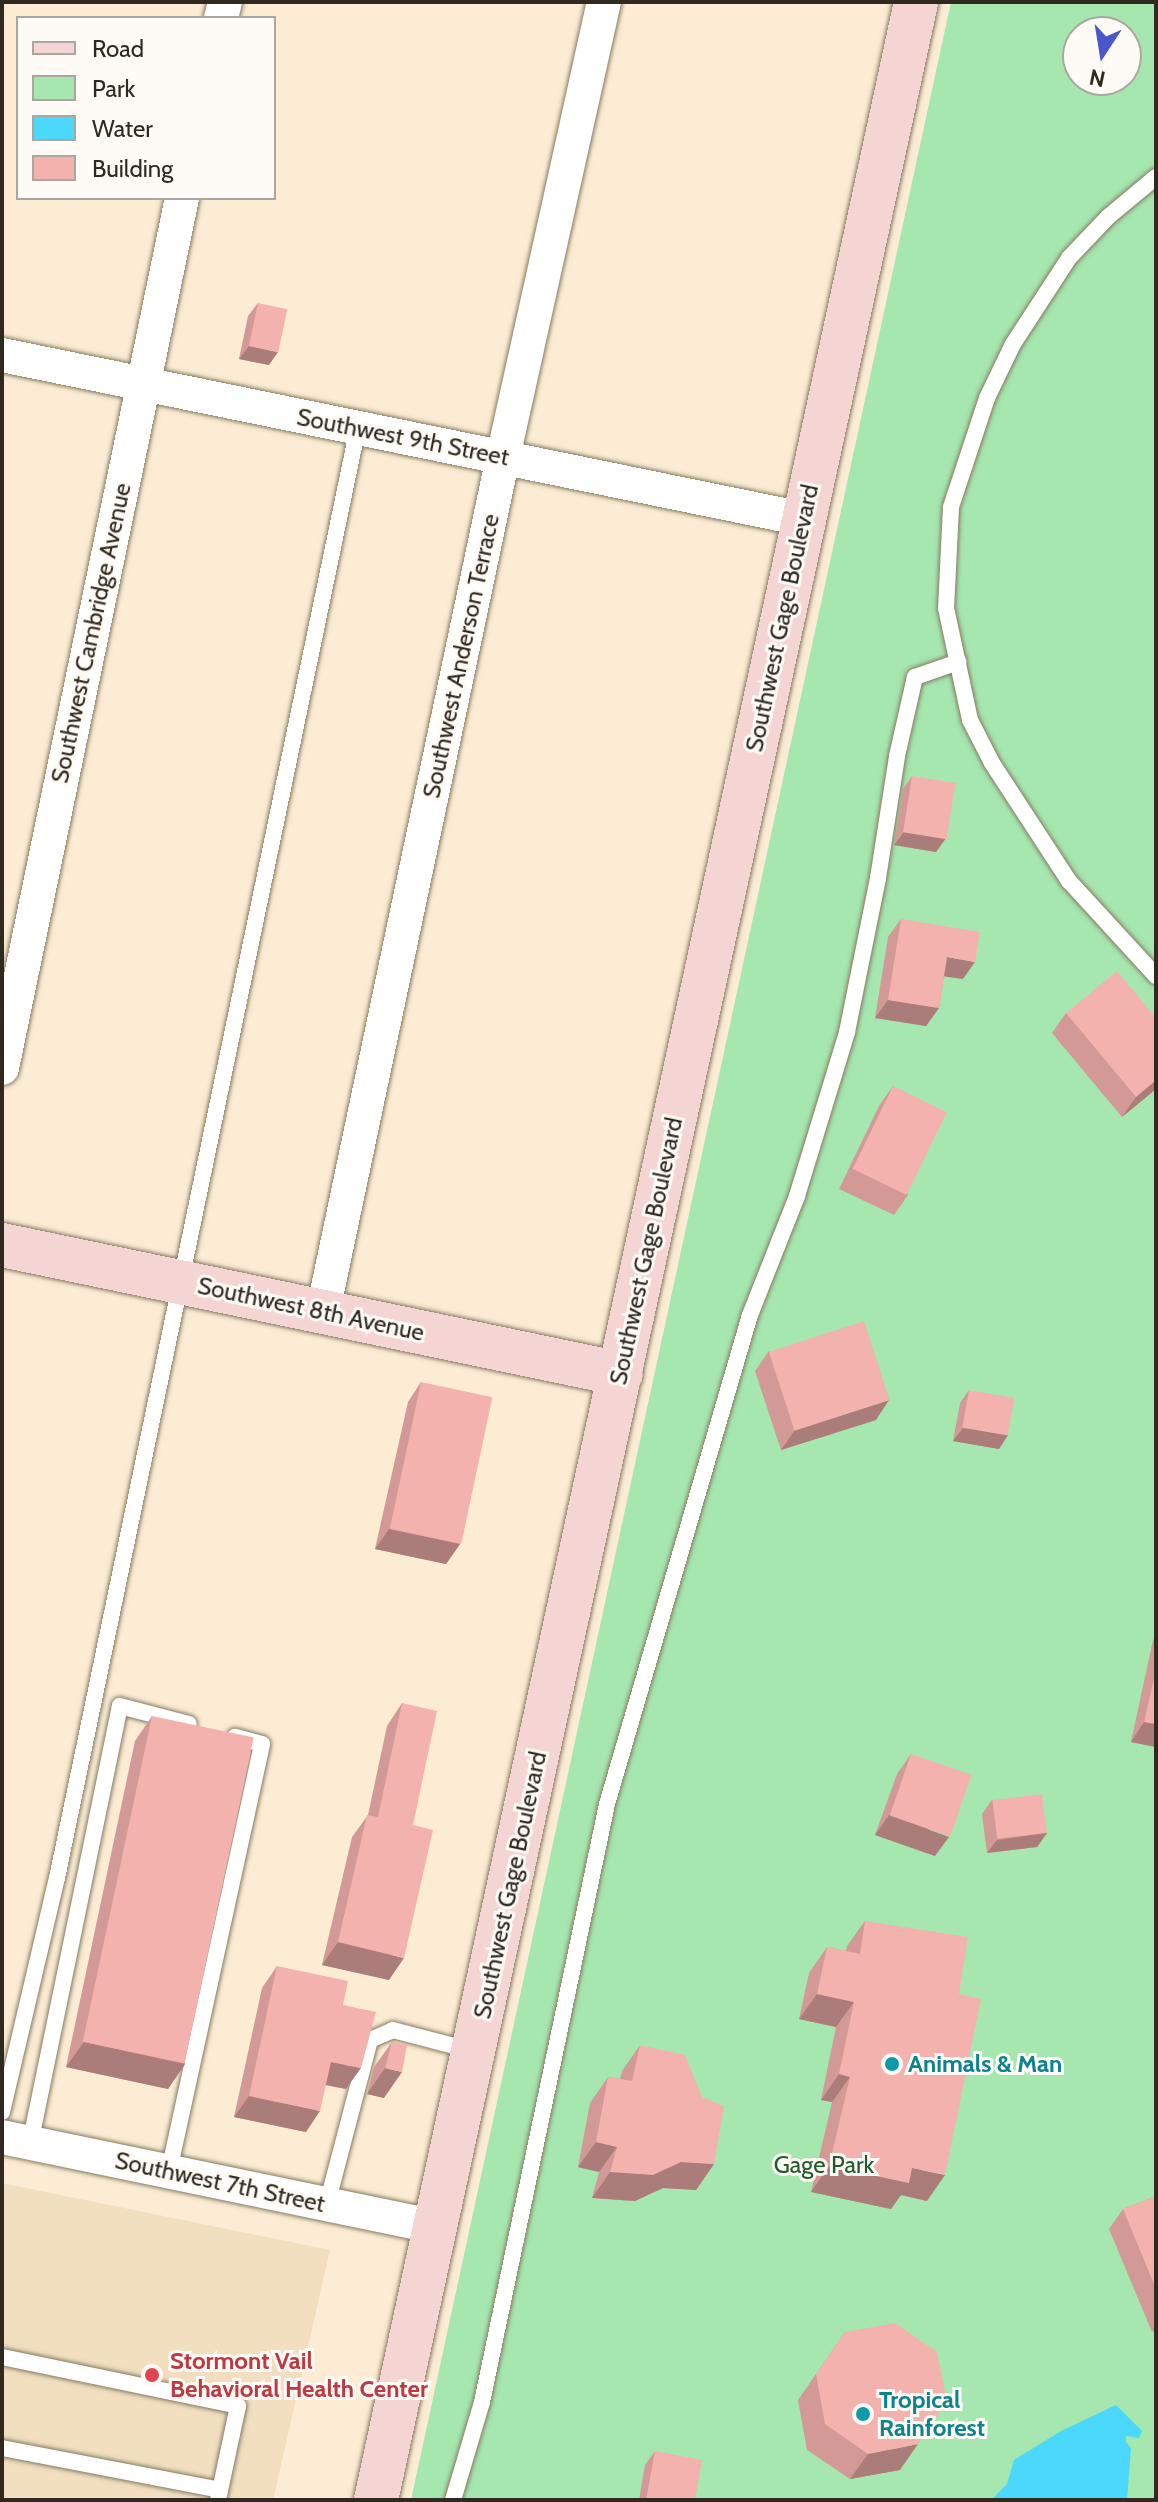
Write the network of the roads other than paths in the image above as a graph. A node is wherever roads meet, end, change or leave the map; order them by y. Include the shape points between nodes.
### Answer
1 (604, 2) edge
2 (916, 2) edge
3 (1156, 177) edge
4 (182, 200) edge
5 (2, 355) edge
6 (142, 385) junction
7 (358, 427) junction
8 (503, 457) junction
9 (803, 519) junction
10 (958, 662) junction
11 (1156, 976) edge
12 (2, 1068) edge
13 (2, 1245) edge
14 (181, 1282) junction
15 (323, 1311) junction
16 (621, 1374) junction
17 (475, 2051) junction
18 (2, 2112) edge
19 (16, 2141) edge
20 (169, 2171) junction
21 (327, 2204) junction
22 (438, 2227) junction
23 (2, 2357) edge
24 (2, 2448) edge
25 (219, 2495) edge
26 (376, 2500) edge
27 (453, 2500) edge

1 - 8 street, Southwest Anderson Terrace
2 - 9 main road, Southwest Gage Boulevard
3 - 10 lane via 1069,258 1013,344 987,398 950,519 946,608
4 - 6 street, Southwest Cambridge Avenue
5 - 6 street, Southwest 9th Street
6 - 7 street, Southwest 9th Street
6 - 12 street, Southwest Cambridge Avenue
7 - 8 street, Southwest 9th Street
7 - 14 lane
8 - 9 street, Southwest 9th Street
8 - 15 street, Southwest Anderson Terrace
9 - 16 main road, Southwest Gage Boulevard
10 - 11 lane via 970,720 1015,803 1069,881
10 - 27 lane via 915,677 847,1032 797,1196 750,1315 607,1804 482,2402
13 - 14 main road, Southwest 8th Avenue
14 - 15 main road, Southwest 8th Avenue
14 - 18 lane via 57,1878
15 - 16 main road, Southwest 8th Avenue
16 - 17 main road, Southwest Gage Boulevard
17 - 21 lane via 393,2030 370,2040
17 - 22 main road, Southwest Gage Boulevard
19 - 20 street, Southwest 7th Street
19 - 20 lane via 120,1706 262,1744
20 - 21 street, Southwest 7th Street
21 - 22 street, Southwest 7th Street
22 - 26 main road, Southwest Gage Boulevard
23 - 25 lane via 238,2406
24 - 25 lane

